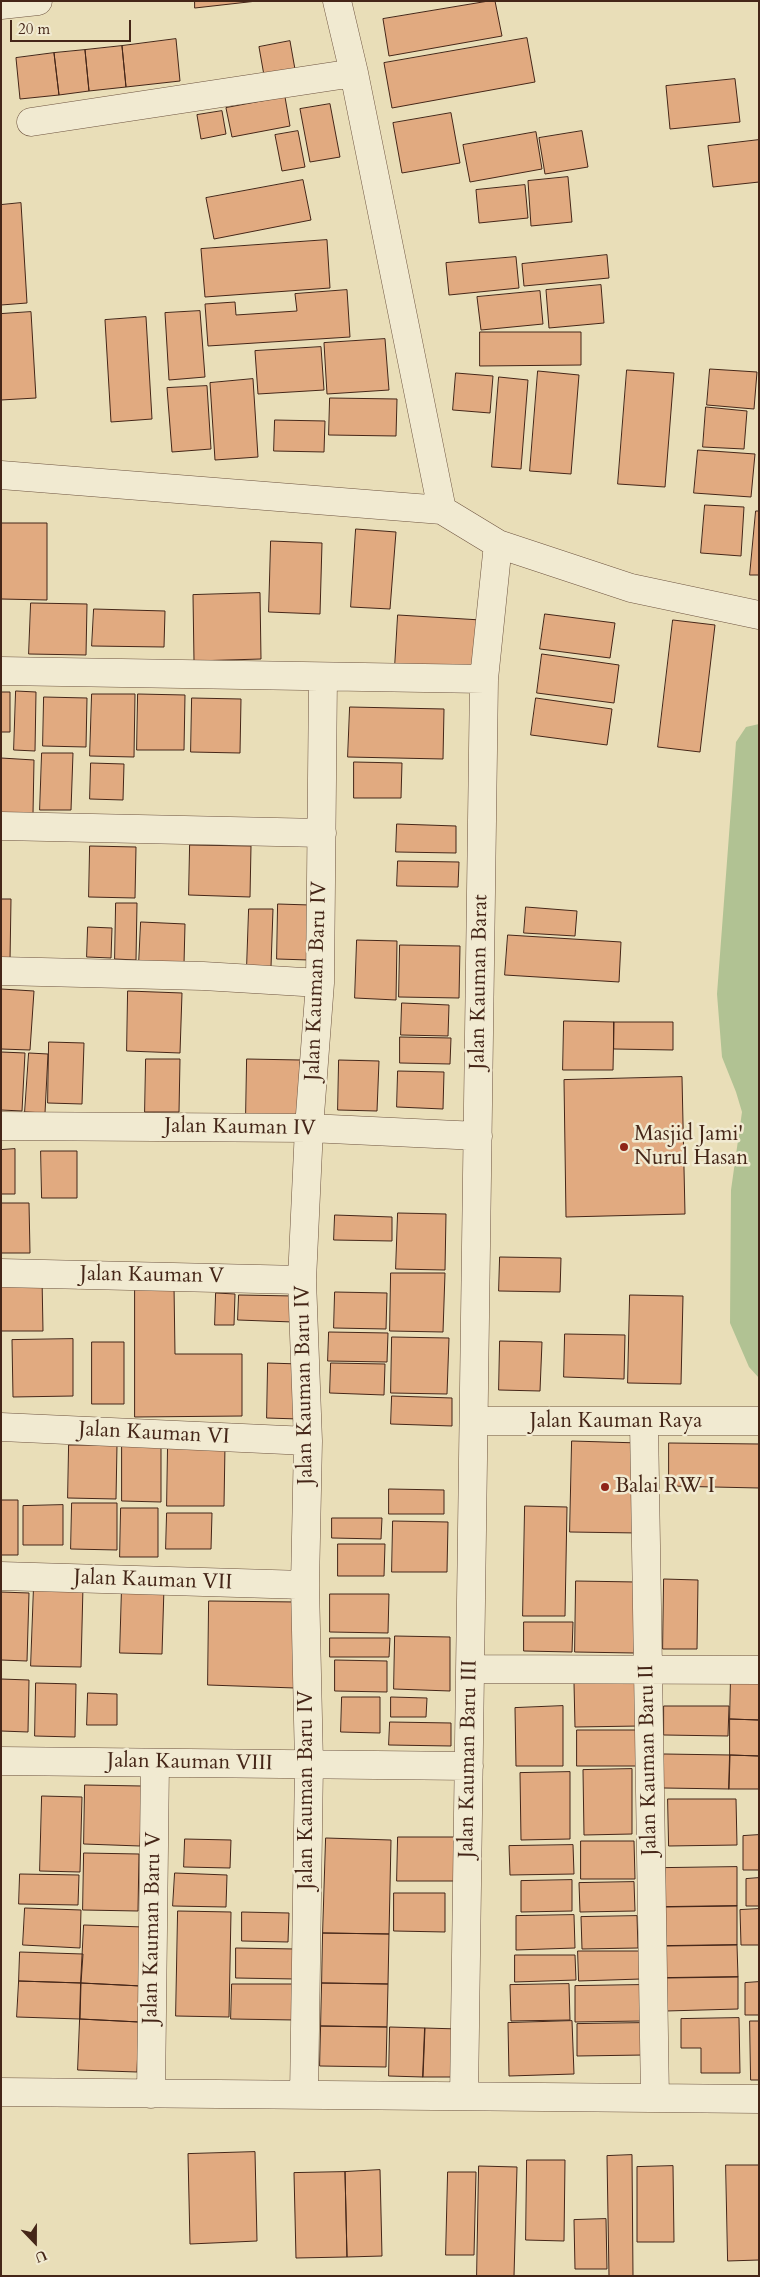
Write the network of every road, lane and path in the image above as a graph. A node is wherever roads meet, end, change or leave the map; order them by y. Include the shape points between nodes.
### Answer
1 (38, 1) edge
2 (337, 1) edge
3 (1, 5) edge
4 (354, 73) junction
5 (31, 122) dead end
6 (1, 474) edge
7 (442, 510) junction
8 (498, 544) junction
9 (759, 615) edge
10 (1, 671) edge
11 (324, 676) junction
12 (484, 679) junction
13 (1, 826) edge
14 (322, 833) junction
15 (1, 971) edge
16 (320, 983) junction
17 (1, 1126) edge
18 (309, 1128) junction
19 (478, 1136) junction
20 (1, 1273) edge
21 (302, 1280) junction
22 (474, 1421) junction
23 (759, 1421) edge
24 (644, 1423) junction
25 (1, 1427) edge
26 (308, 1441) junction
27 (1, 1576) edge
28 (305, 1585) junction
29 (471, 1669) junction
30 (648, 1670) junction
31 (759, 1670) edge
32 (1, 1761) edge
33 (155, 1763) junction
34 (309, 1764) junction
35 (469, 1766) junction
36 (1, 2092) edge
37 (151, 2094) junction
38 (304, 2095) junction
39 (464, 2096) junction
40 (655, 2098) junction
41 (759, 2099) edge

1 - 3 street
2 - 4 street
4 - 5 street
4 - 7 street
6 - 7 street
7 - 8 street
8 - 9 street via 631,588
8 - 12 street, Jalan Kauman Barat
10 - 11 street
11 - 12 street
11 - 14 street, Jalan Kauman Baru IV
12 - 19 street, Jalan Kauman Barat
13 - 14 street
14 - 16 street, Jalan Kauman Baru IV
15 - 16 street via 203,976
16 - 18 street, Jalan Kauman Baru IV
17 - 18 street, Jalan Kauman IV
18 - 19 street, Jalan Kauman IV
18 - 21 street, Jalan Kauman Baru IV
19 - 22 street, Jalan Kauman Barat
20 - 21 street, Jalan Kauman V
21 - 26 street, Jalan Kauman Baru IV
22 - 24 street, Jalan Kauman Raya
22 - 29 street, Jalan Kauman Baru III
23 - 24 street, Jalan Kauman Raya
24 - 30 street, Jalan Kauman Baru II
25 - 26 street, Jalan Kauman VI
26 - 28 street, Jalan Kauman Baru IV
27 - 28 street, Jalan Kauman VII
28 - 34 street, Jalan Kauman Baru IV
29 - 30 street
29 - 35 street, Jalan Kauman Baru III
30 - 31 street
30 - 40 street, Jalan Kauman Baru II
32 - 33 street, Jalan Kauman VIII
33 - 34 street, Jalan Kauman VIII
33 - 37 street, Jalan Kauman Baru V
34 - 35 street, Jalan Kauman VIII
34 - 38 street, Jalan Kauman Baru IV
35 - 39 street, Jalan Kauman Baru III
36 - 37 street
37 - 38 street
38 - 39 street
39 - 40 street
40 - 41 street

